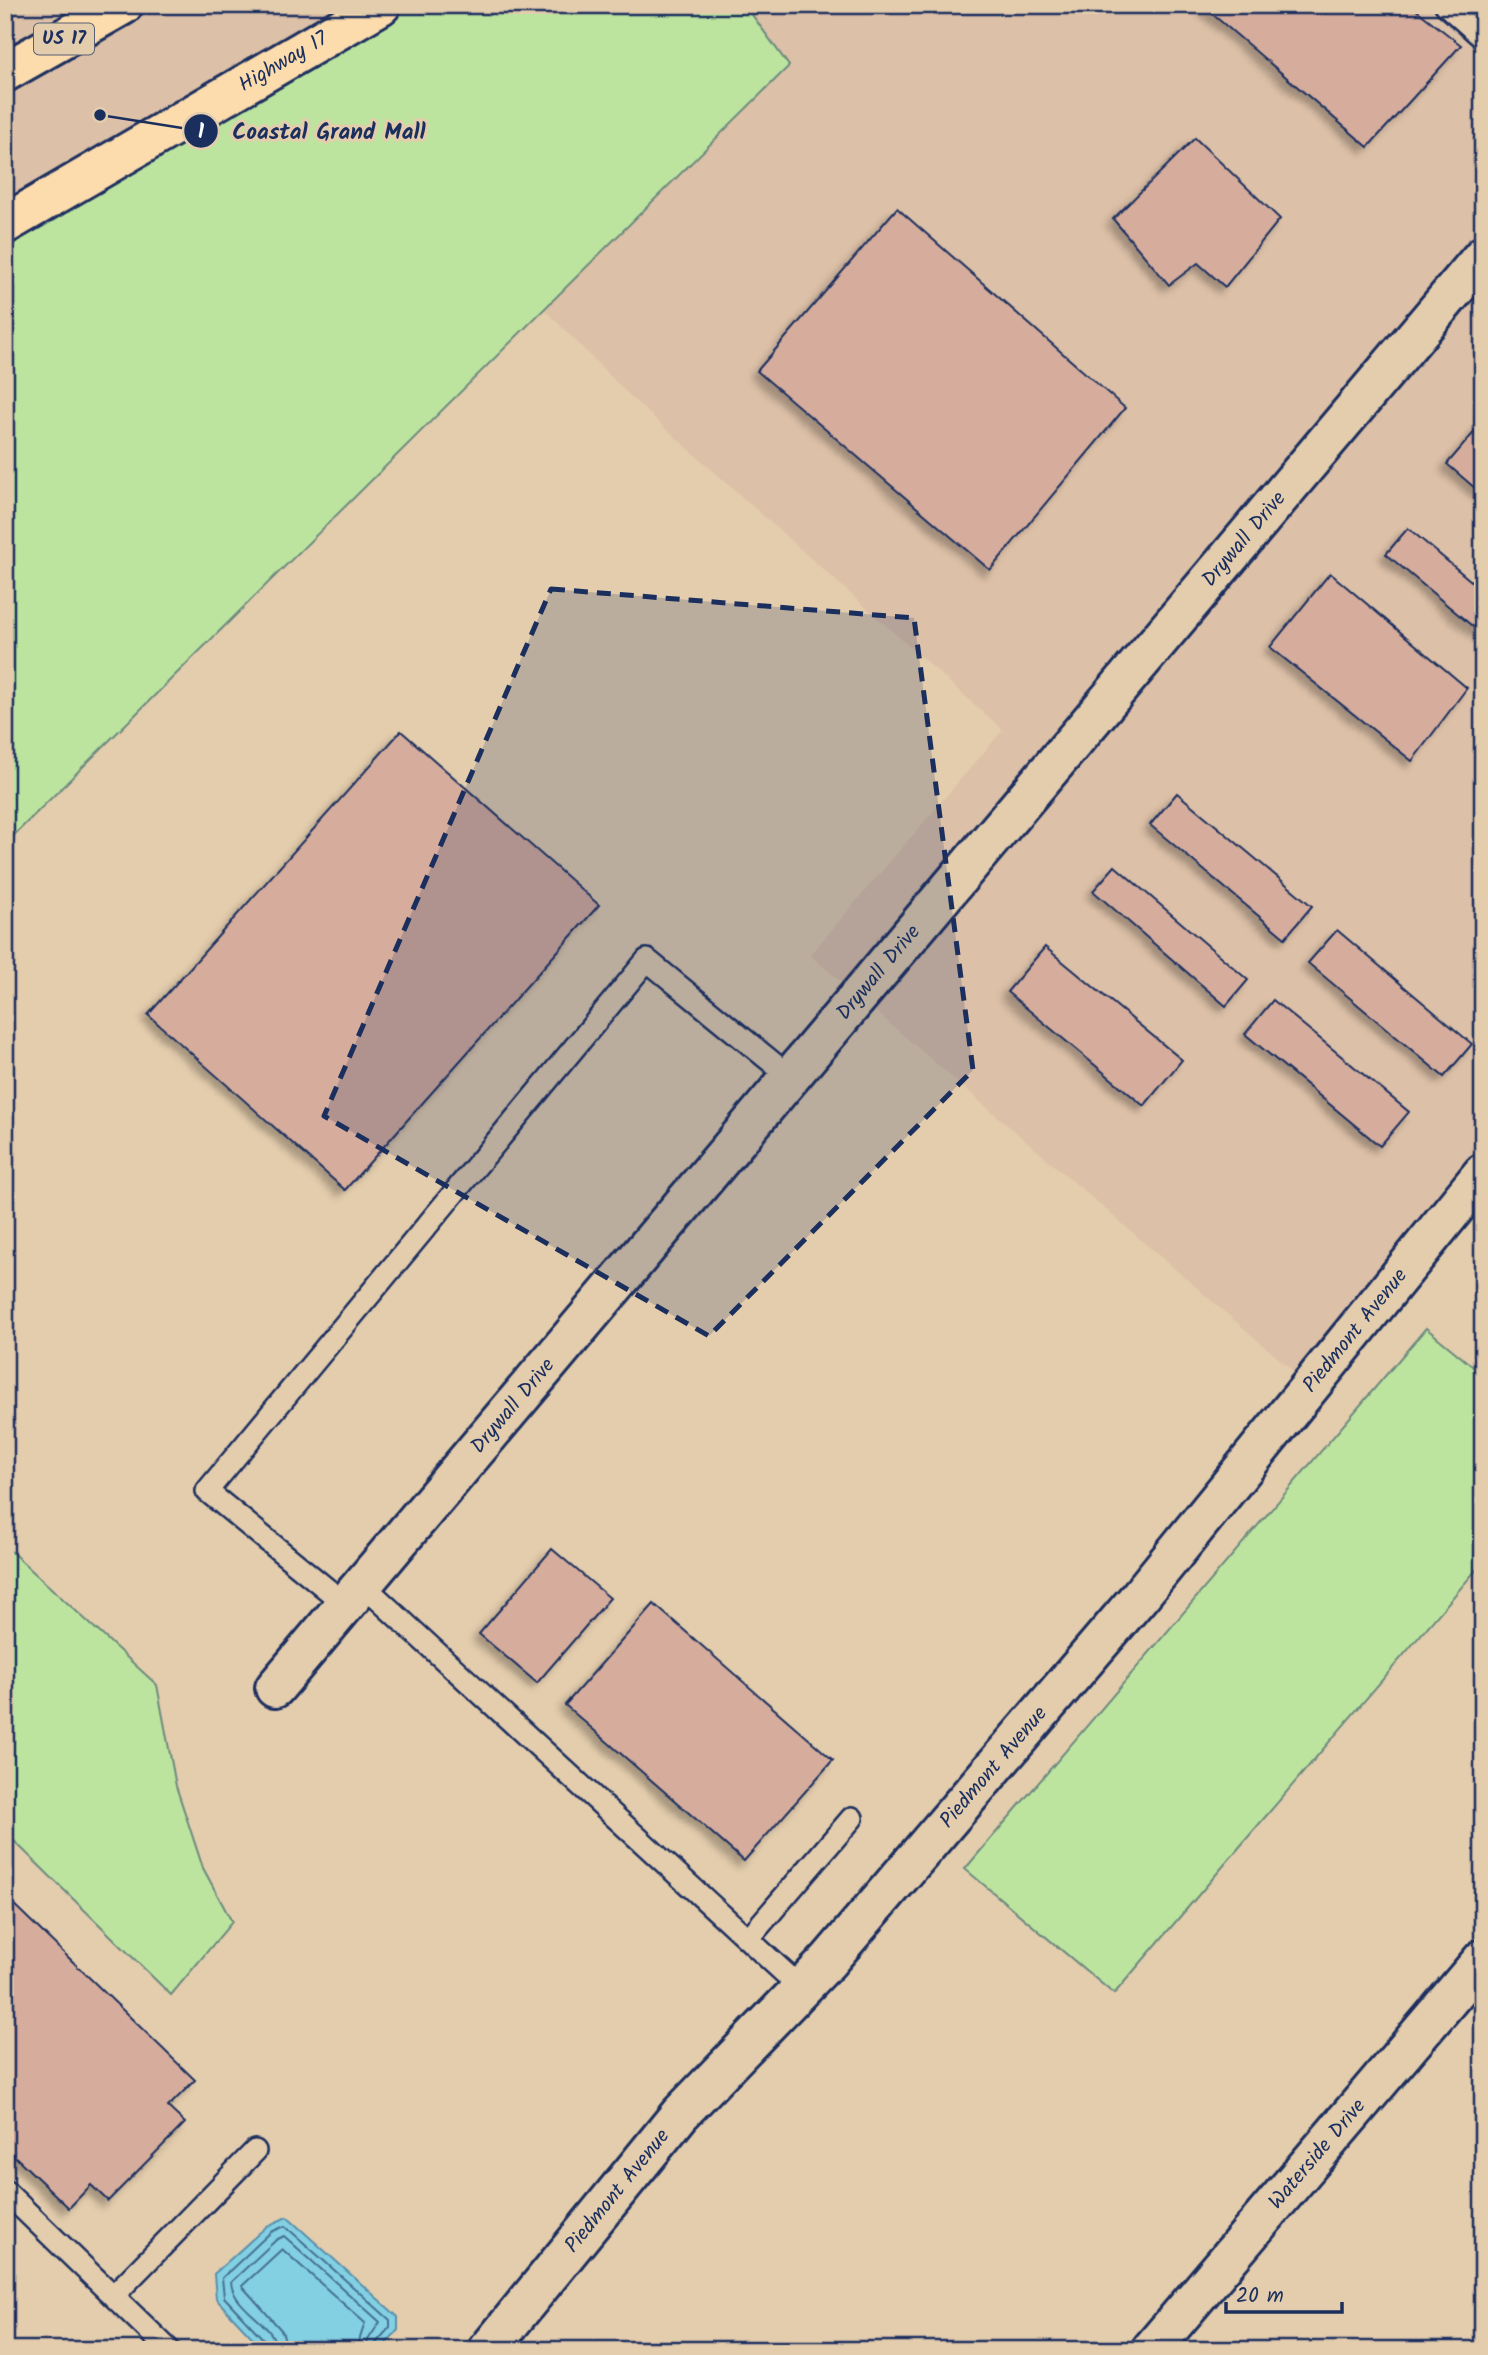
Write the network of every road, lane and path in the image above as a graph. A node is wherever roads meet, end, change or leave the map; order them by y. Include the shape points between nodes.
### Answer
1 (124, 5) edge
2 (381, 5) edge
3 (1446, 5) edge
4 (1483, 38) edge
5 (5, 72) edge
6 (5, 223) edge
7 (1483, 256) edge
8 (790, 1077) junction
9 (1483, 1173) edge
10 (354, 1594) junction
11 (275, 1688) dead end
12 (852, 1818) dead end
13 (748, 1939) junction
14 (1483, 1959) edge
15 (802, 1988) junction
16 (255, 2151) dead end
17 (5, 2191) edge
18 (113, 2296) junction
19 (169, 2350) edge
20 (488, 2350) edge
21 (1151, 2350) edge

1 - 5 highway, US 17
2 - 6 highway, Highway 17
3 - 4 lane
7 - 8 street, Drywall Drive
8 - 10 street, Drywall Drive
8 - 10 lane via 647,960 207,1491
9 - 15 street, Piedmont Avenue via 1140,1596
10 - 11 street, Drywall Drive
10 - 13 lane
12 - 13 lane
13 - 15 lane
14 - 21 street, Waterside Drive
15 - 20 street, Piedmont Avenue via 680,2114
16 - 18 lane
17 - 18 lane
18 - 19 lane

